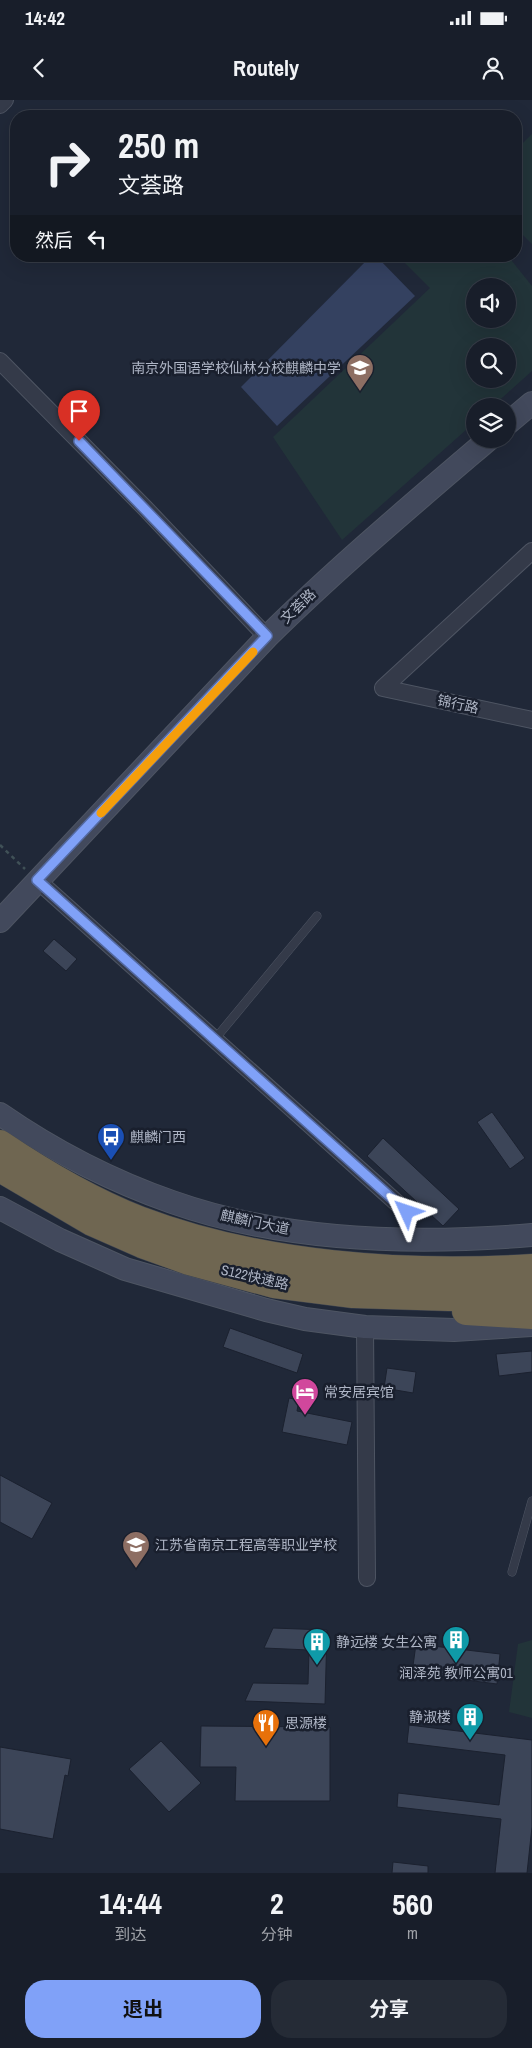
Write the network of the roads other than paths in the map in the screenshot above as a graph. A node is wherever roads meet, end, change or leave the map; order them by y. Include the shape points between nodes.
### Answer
1 (5, 100) edge
2 (0, 105) edge
3 (0, 361) edge
4 (532, 403) edge
5 (516, 416) edge
6 (478, 448) edge
7 (532, 551) edge
8 (267, 636) junction
9 (532, 720) edge
10 (37, 880) junction
11 (317, 916) dead end
12 (0, 921) edge
13 (215, 1039) junction
14 (0, 1114) edge
15 (0, 1144) edge
16 (0, 1168) edge
17 (0, 1208) edge
18 (407, 1212) dead end
19 (532, 1235) edge
20 (530, 1274) edge
21 (353, 1294) junction
22 (532, 1315) edge
23 (532, 1325) edge
24 (365, 1327) junction
25 (532, 1501) edge
26 (512, 1572) dead end
27 (367, 1578) dead end

1 - 2 street
3 - 8 street
4 - 5 street
6 - 8 street, 文荟路 via 336,570
7 - 9 street, 锦行路 via 383,688
8 - 10 street, 文荟路
10 - 12 street, 文荟路
10 - 13 street
11 - 13 lane
13 - 18 street
14 - 19 street, 麒麟门大道 via 76,1159 124,1182 172,1202 223,1217 276,1228 358,1238 428,1241
15 - 20 highway, S122快速路 via 29,1164 140,1220 252,1253 355,1266
16 - 21 highway, S122快速路 via 92,1222 189,1261 274,1284
17 - 24 street via 125,1269 266,1310
20 - 21 highway, S122快速路 via 449,1297
21 - 22 highway via 451,1310
23 - 24 street via 454,1330
24 - 27 street
25 - 26 lane

